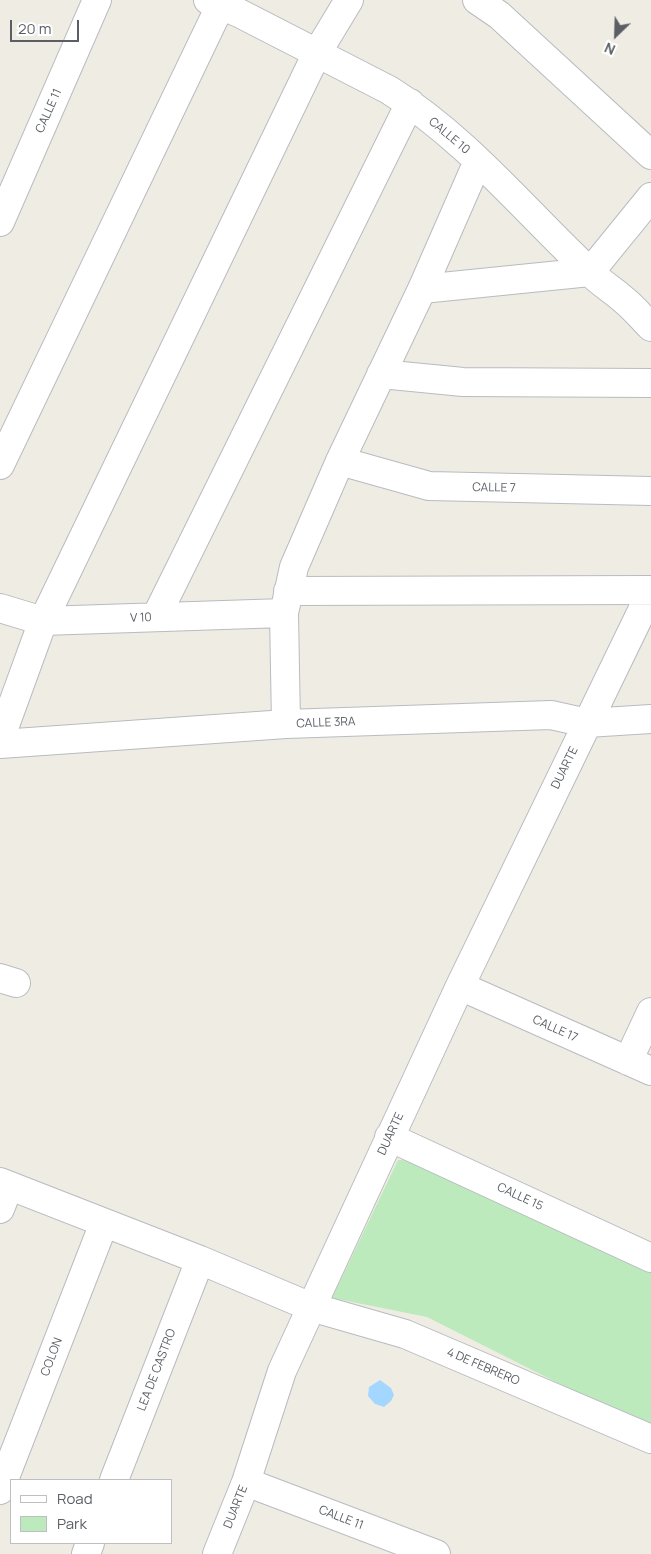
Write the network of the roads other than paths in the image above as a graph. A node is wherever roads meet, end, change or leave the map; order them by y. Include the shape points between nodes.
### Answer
1 (97, 0) edge
2 (349, 0) edge
3 (477, 0) edge
4 (217, 2) edge
5 (507, 7) edge
6 (317, 53) junction
7 (410, 103) junction
8 (651, 155) edge
9 (478, 161) junction
10 (651, 197) edge
11 (0, 222) edge
12 (590, 272) junction
13 (422, 289) junction
14 (651, 327) edge
15 (381, 374) junction
16 (651, 383) edge
17 (340, 460) junction
18 (0, 465) edge
19 (651, 491) edge
20 (651, 591) edge
21 (286, 602) junction
22 (0, 608) edge
23 (156, 617) junction
24 (44, 621) junction
25 (651, 719) edge
26 (587, 723) junction
27 (286, 724) junction
28 (0, 739) edge
29 (0, 744) edge
30 (460, 986) junction
31 (651, 1012) edge
32 (640, 1066) edge
33 (389, 1136) junction
34 (3, 1192) edge
35 (104, 1223) junction
36 (651, 1258) edge
37 (200, 1260) junction
38 (311, 1307) junction
39 (651, 1439) edge
40 (114, 1479) edge
41 (246, 1482) junction
42 (0, 1490) edge
43 (217, 1554) edge
44 (436, 1554) edge

1 - 11 street, CALLE 11
2 - 6 street
3 - 5 street
4 - 6 street, CALLE 10
4 - 18 street
5 - 8 street
6 - 7 street, CALLE 10
6 - 24 street
7 - 9 street, CALLE 10
7 - 23 street
9 - 12 street, CALLE 10
9 - 13 street
10 - 12 street
12 - 13 street
12 - 14 street, CALLE 10 via 626,301
13 - 15 street
15 - 16 street via 463,382
15 - 17 street
17 - 19 street, CALLE 7 via 429,486
17 - 21 street via 294,567
20 - 21 street, V 10
20 - 26 street, DUARTE
21 - 23 street, V 10
21 - 27 street
22 - 24 street, V 10
23 - 24 street, V 10
24 - 28 street
25 - 26 street, CALLE 3RA
26 - 27 street, CALLE 3RA via 551,715
26 - 30 street, DUARTE
27 - 29 street, CALLE 3RA
30 - 32 street, CALLE 17
30 - 33 street, DUARTE
31 - 32 street
33 - 36 street, CALLE 15
33 - 38 street, DUARTE
34 - 35 street, 4 DE FEBRERO
35 - 37 street, 4 DE FEBRERO
35 - 42 street, COLON
37 - 38 street, 4 DE FEBRERO
37 - 40 street, LEA DE CASTRO
38 - 39 street, 4 DE FEBRERO via 404,1334
38 - 41 street, DUARTE via 282,1370
41 - 43 street, DUARTE
41 - 44 street, CALLE 11

